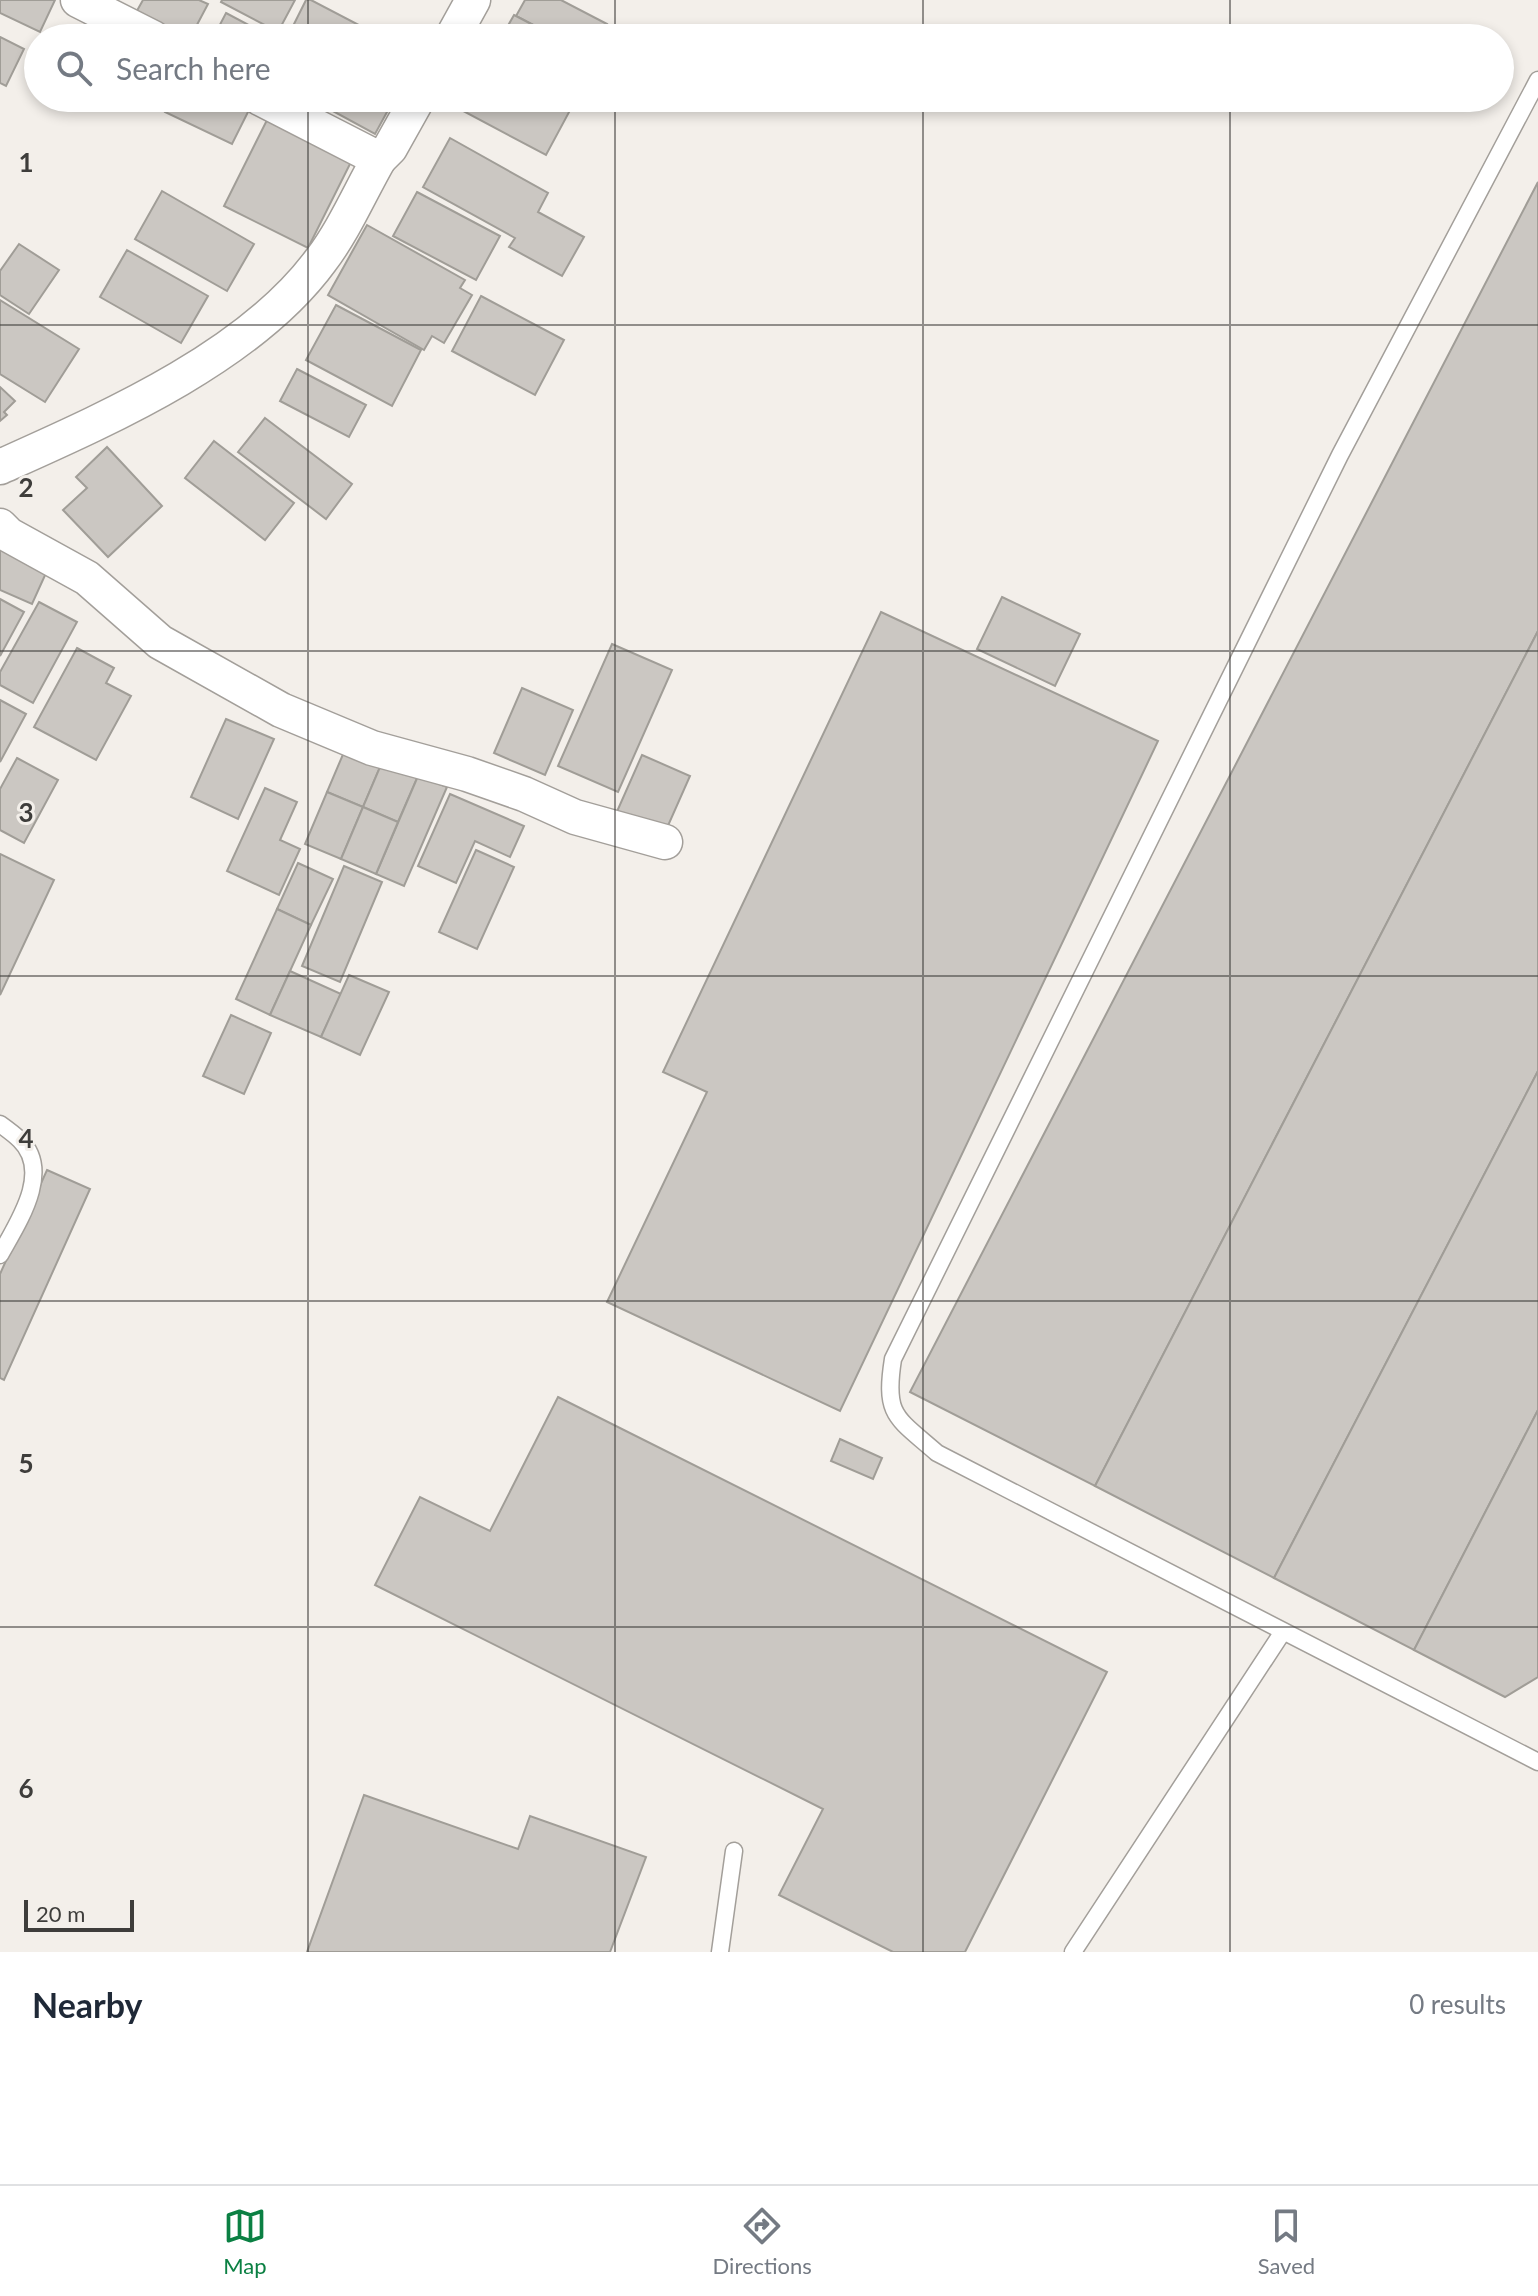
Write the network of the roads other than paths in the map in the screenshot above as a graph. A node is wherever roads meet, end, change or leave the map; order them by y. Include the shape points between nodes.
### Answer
1 (78, 0) edge
2 (473, 0) edge
3 (125, 24) edge
4 (460, 24) edge
5 (1538, 80) edge
6 (287, 112) edge
7 (410, 112) edge
8 (379, 159) junction
9 (0, 467) edge
10 (0, 526) edge
11 (665, 842) dead end
12 (0, 1124) edge
13 (0, 1255) edge
14 (1282, 1633) junction
15 (1538, 1762) edge
16 (734, 1851) dead end
17 (720, 1952) edge
18 (1073, 1952) edge

1 - 3 street
2 - 4 street
5 - 14 lane via 1340,455 893,1359 888,1390 896,1417 937,1453
6 - 8 street
7 - 8 street
8 - 9 street via 321,260 274,313 111,417
10 - 11 street via 87,578 160,642 281,710 372,748 467,774 575,817
12 - 13 lane via 22,1141 33,1179 26,1207
14 - 15 lane
14 - 18 lane
16 - 17 lane

